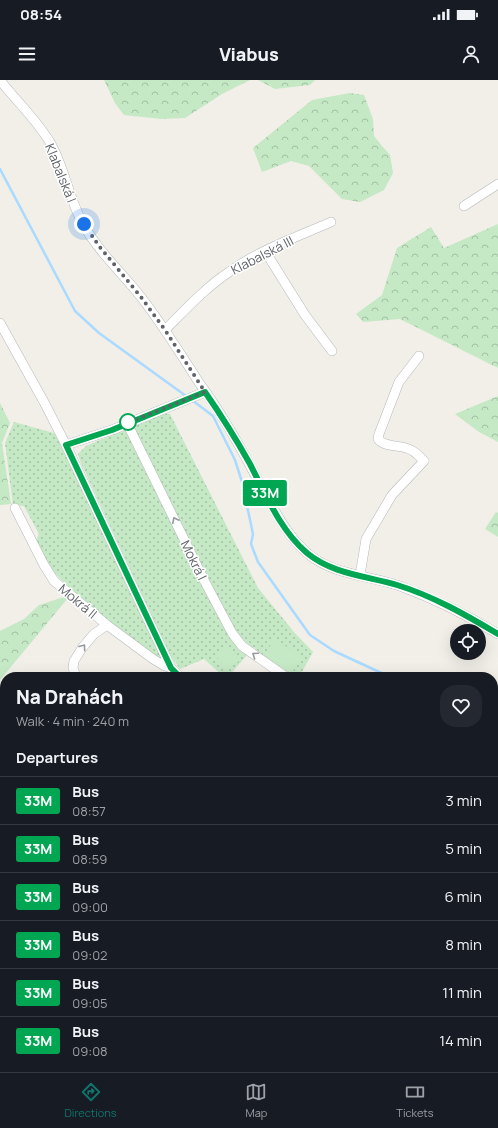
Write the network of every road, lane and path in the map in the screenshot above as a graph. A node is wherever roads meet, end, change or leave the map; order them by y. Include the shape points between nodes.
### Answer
1 (0, 80) edge
2 (498, 184) edge
3 (464, 206) dead end
4 (331, 222) dead end
5 (265, 251) junction
6 (0, 323) edge
7 (165, 330) junction
8 (332, 351) dead end
9 (419, 356) dead end
10 (205, 392) junction
11 (127, 423) junction
12 (66, 445) junction
13 (15, 508) dead end
14 (360, 575) junction
15 (107, 626) junction
16 (498, 634) edge
17 (171, 668) junction
18 (74, 672) edge
19 (175, 672) edge
20 (279, 672) edge

1 - 7 street, Klabalská I via 52,146 84,224
2 - 3 street
4 - 5 street, Klabalská III
5 - 7 street, Klabalská III via 228,272
5 - 8 street via 308,320
6 - 12 street, Mokrá II
7 - 10 street, Klabalská I
9 - 14 street via 399,382 378,439 383,444 407,448 424,461 392,495 366,539
10 - 11 street
10 - 14 street, Klabalská I via 224,419 277,516 291,536 306,553 327,567
11 - 12 street
20 -> 11 street, Mokrá I via 242,646 232,633
12 - 17 street, Mokrá II
13 - 15 street, Mokrá II via 54,581
14 - 16 street, Klabalská I via 437,601
15 - 17 street, Mokrá II via 153,659
18 -> 15 street via 74,660 82,648 94,634
17 - 19 street, Mokrá II

